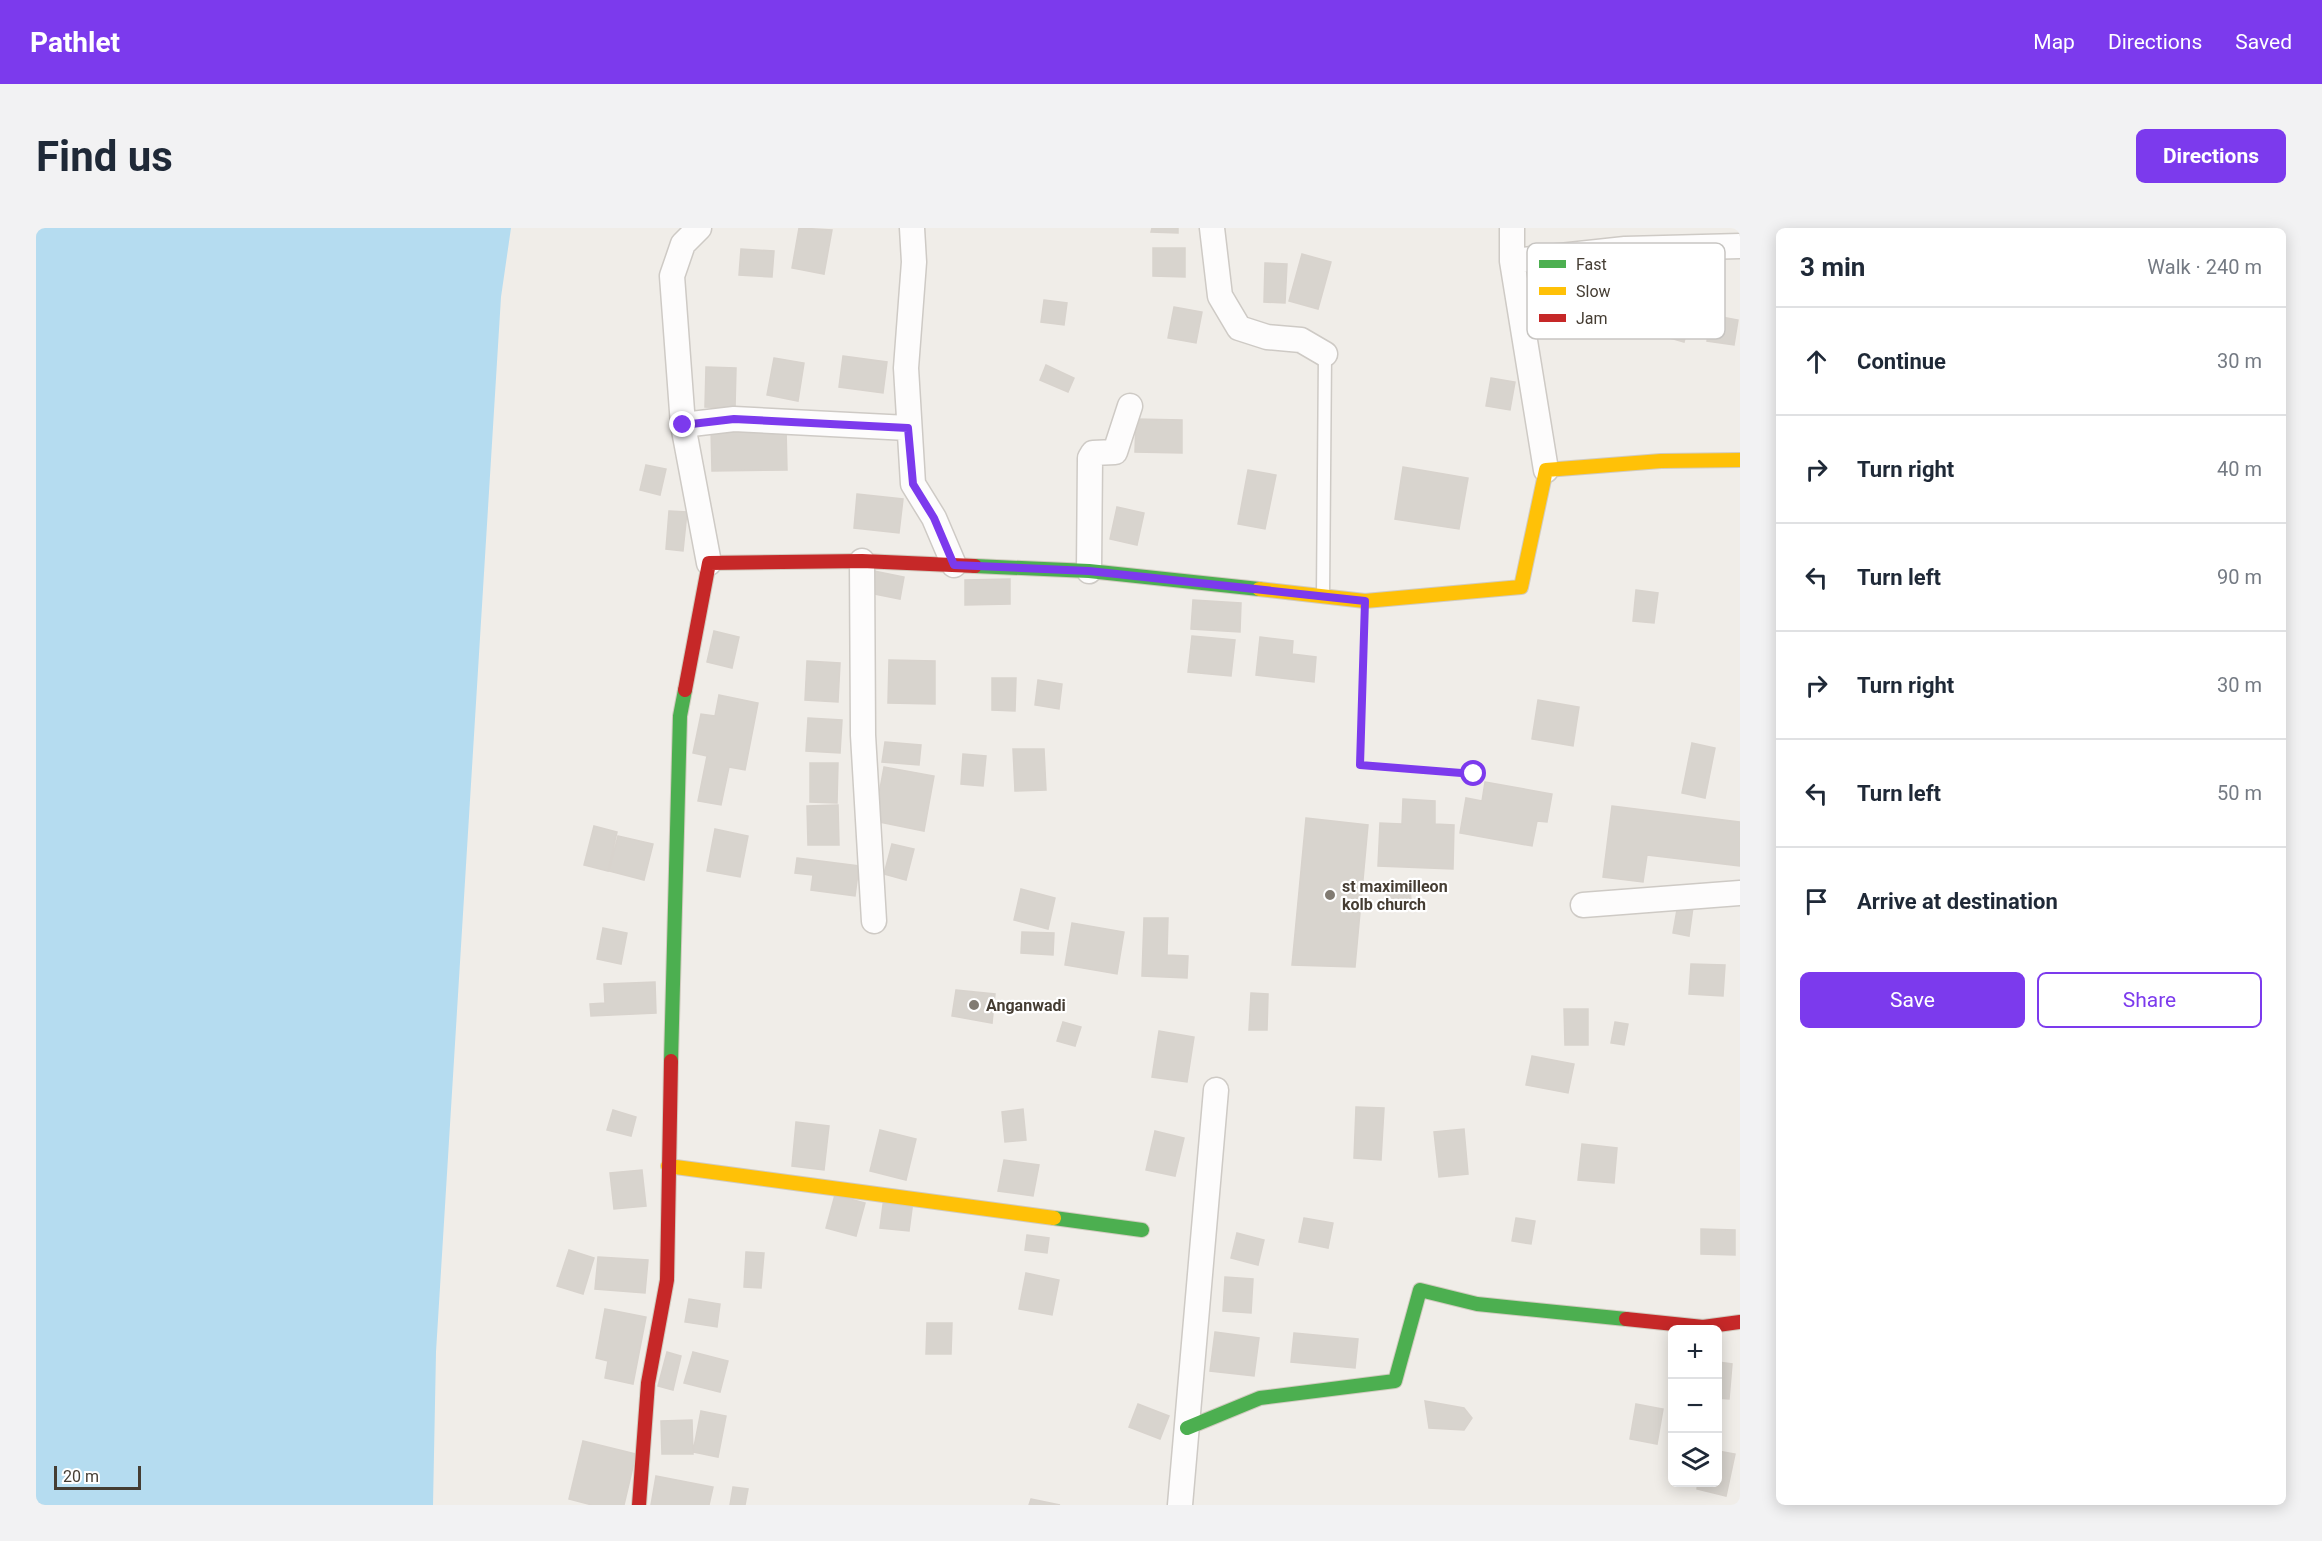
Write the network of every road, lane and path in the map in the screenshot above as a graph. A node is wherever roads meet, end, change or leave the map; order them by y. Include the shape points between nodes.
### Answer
1 (699, 228) edge
2 (912, 228) edge
3 (1212, 228) edge
4 (1512, 228) edge
5 (1725, 246) edge
6 (1740, 246) edge
7 (1527, 259) edge
8 (1512, 261) junction
9 (1325, 354) joint
10 (1130, 406) dead end
11 (683, 425) junction
12 (908, 428) junction
13 (1740, 460) edge
14 (1546, 470) junction
15 (862, 561) junction
16 (709, 563) junction
17 (954, 565) junction
18 (1089, 571) junction
19 (1323, 598) junction
20 (1365, 601) junction
21 (1474, 774) dead end
22 (1740, 893) edge
23 (1582, 905) dead end
24 (874, 921) dead end
25 (1216, 1090) dead end
26 (668, 1166) junction
27 (1142, 1230) dead end
28 (1740, 1322) edge
29 (1187, 1428) junction
30 (639, 1505) edge
31 (1180, 1505) edge

1 - 11 street via 683,244 672,276
2 - 12 street via 914,262 906,368
3 - 9 street via 1220,296 1239,328 1267,337 1301,340
4 - 8 street
5 - 6 street
7 - 8 street
8 - 14 street
9 - 19 lane
10 - 18 street via 1115,452 1093,453 1090,458
11 - 12 street via 734,419
11 - 16 street
12 - 17 street via 913,484 934,518
13 - 14 street via 1661,461
14 - 20 street via 1521,586
15 - 16 street
15 - 17 street
15 - 24 street via 863,735
16 - 26 street via 680,716
17 - 18 street
18 - 19 street
19 - 20 street
20 - 21 path via 1360,765
22 - 23 street
25 - 29 street
26 - 27 street
26 - 30 street via 667,1280 648,1383
28 - 29 street via 1703,1327 1477,1304 1420,1290 1395,1381 1260,1398
29 - 31 street

